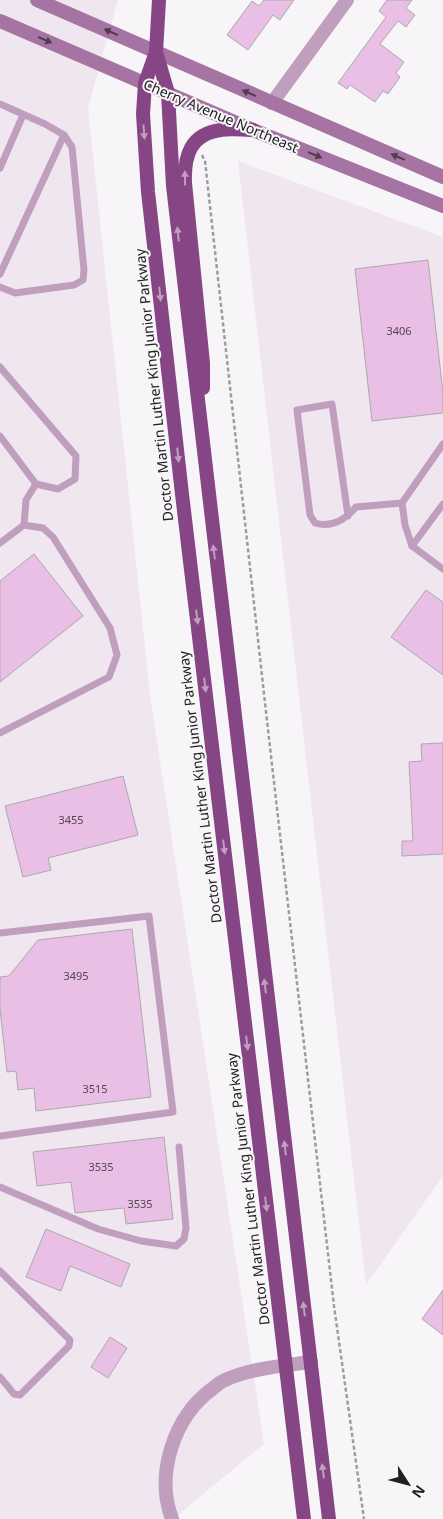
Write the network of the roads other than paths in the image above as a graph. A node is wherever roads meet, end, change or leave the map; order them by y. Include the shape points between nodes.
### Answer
1 (37, 0) edge
2 (159, 0) edge
3 (347, 0) edge
4 (0, 21) edge
5 (156, 52) junction
6 (145, 83) junction
7 (168, 93) junction
8 (272, 103) junction
9 (0, 104) edge
10 (23, 115) junction
11 (253, 130) junction
12 (64, 135) junction
13 (0, 168) edge
14 (443, 177) edge
15 (443, 206) edge
16 (0, 274) edge
17 (0, 287) edge
18 (0, 367) edge
19 (0, 436) edge
20 (443, 444) edge
21 (205, 471) junction
22 (36, 484) junction
23 (402, 502) junction
24 (443, 504) edge
25 (348, 516) junction
26 (24, 525) junction
27 (0, 543) edge
28 (412, 546) junction
29 (443, 569) edge
30 (0, 734) edge
31 (0, 933) edge
32 (0, 1136) edge
33 (179, 1147) dead end
34 (0, 1188) edge
35 (0, 1271) edge
36 (311, 1362) junction
37 (285, 1365) junction
38 (0, 1377) edge
39 (172, 1519) edge
40 (304, 1519) edge
41 (329, 1519) edge

5 -> 1 main road
2 - 5 highway, Doctor Martin Luther King Junior Parkway
3 - 8 street
4 -> 6 main road, Cherry Avenue Northeast
5 - 6 highway, Doctor Martin Luther King Junior Parkway
5 - 7 highway, Doctor Martin Luther King Junior Parkway
8 -> 5 main road
6 - 7 main road, Cherry Avenue Northeast
6 -> 37 highway, Doctor Martin Luther King Junior Parkway via 143,114 150,211
7 - 11 main road, Cherry Avenue Northeast
21 -> 7 highway, Doctor Martin Luther King Junior Parkway via 172,186
14 -> 8 main road
9 - 10 lane
10 - 12 lane
10 - 13 lane
11 -> 15 main road, Cherry Avenue Northeast
21 -> 11 highway via 203,363 184,183 186,158 193,144 205,136 221,130
12 - 16 lane
12 - 17 lane via 72,147 83,280 74,285 15,293
18 - 22 lane via 76,456 75,479 58,489
19 - 22 lane
20 - 23 lane
36 -> 21 highway, Doctor Martin Luther King Junior Parkway
22 - 26 lane via 26,500
23 - 25 lane via 356,508
23 - 28 lane
24 - 28 lane
25 - 25 lane via 324,526 315,523 310,515 297,410 332,404
26 - 27 lane
26 - 30 lane via 43,528 53,537 110,628 117,655 109,677
28 - 29 lane
31 - 32 lane via 150,916 172,1112
33 - 34 lane via 186,1228 184,1239 176,1246 141,1242 98,1230
35 - 38 lane via 70,1340 69,1346 20,1395 14,1394
36 - 37 street
41 -> 36 highway, Doctor Martin Luther King Junior Parkway
37 - 39 street via 223,1381 191,1408 170,1451 167,1495
37 - 40 highway, Doctor Martin Luther King Junior Parkway

